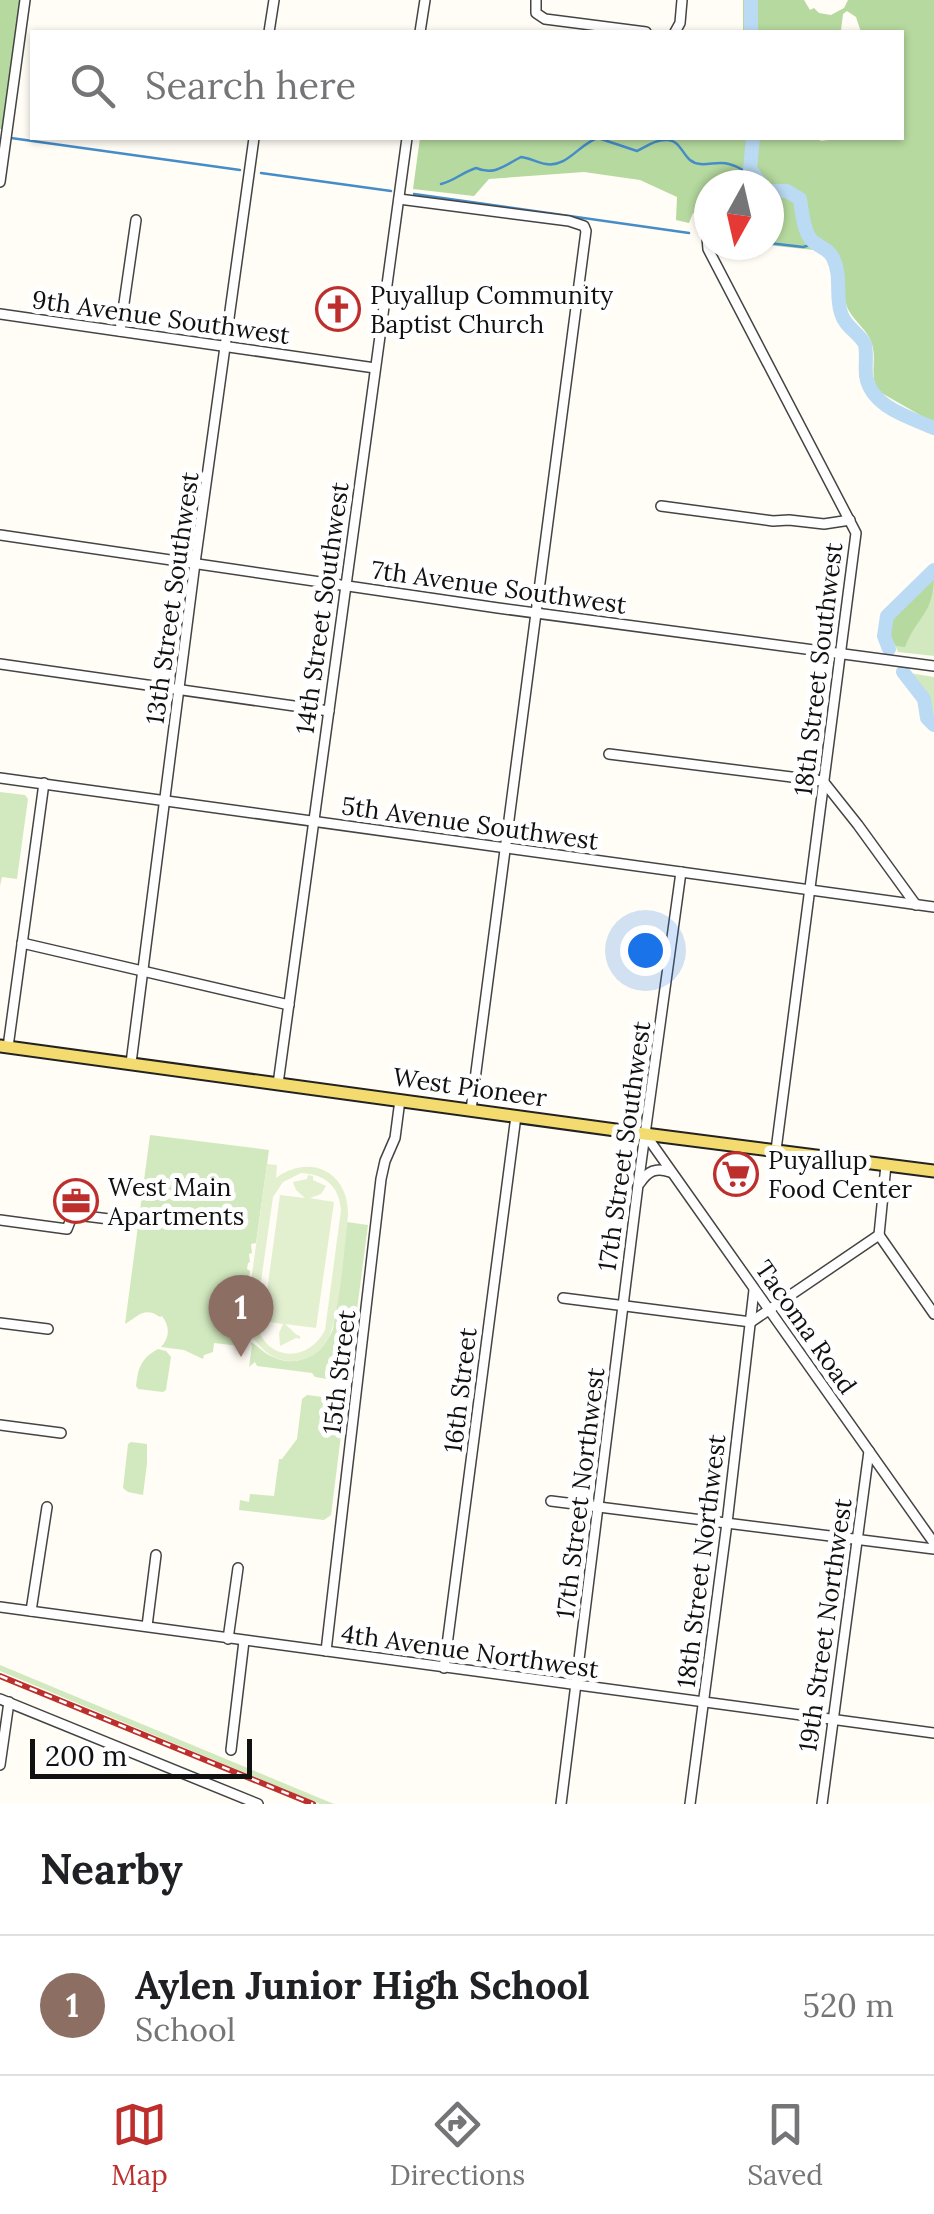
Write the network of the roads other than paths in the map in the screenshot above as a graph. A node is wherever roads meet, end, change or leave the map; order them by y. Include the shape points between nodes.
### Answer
1 (25, 0) edge
2 (274, 0) edge
3 (425, 0) edge
4 (536, 0) edge
5 (682, 0) edge
6 (269, 30) edge
7 (420, 30) edge
8 (630, 30) edge
9 (677, 30) edge
10 (254, 140) edge
11 (406, 140) edge
12 (0, 182) edge
13 (398, 199) junction
14 (136, 220) dead end
15 (714, 260) edge
16 (0, 314) edge
17 (120, 331) junction
18 (224, 346) junction
19 (375, 368) junction
20 (661, 506) dead end
21 (850, 520) junction
22 (0, 535) edge
23 (195, 563) junction
24 (346, 585) junction
25 (536, 613) junction
26 (840, 654) junction
27 (0, 664) edge
28 (934, 666) edge
29 (180, 690) junction
30 (329, 712) junction
31 (608, 754) dead end
32 (0, 778) edge
33 (824, 781) junction
34 (44, 784) junction
35 (165, 800) junction
36 (314, 821) junction
37 (506, 848) junction
38 (682, 872) junction
39 (810, 890) junction
40 (916, 905) junction
41 (934, 907) edge
42 (22, 943) junction
43 (142, 971) junction
44 (289, 1005) junction
45 (4, 1046) edge
46 (131, 1063) junction
47 (278, 1084) junction
48 (400, 1100) junction
49 (471, 1110) junction
50 (516, 1116) junction
51 (645, 1134) junction
52 (776, 1150) junction
53 (886, 1164) junction
54 (934, 1171) edge
55 (670, 1172) junction
56 (638, 1186) junction
57 (0, 1220) edge
58 (125, 1222) dead end
59 (879, 1234) junction
60 (754, 1290) junction
61 (563, 1298) dead end
62 (624, 1306) junction
63 (770, 1311) junction
64 (934, 1314) edge
65 (751, 1322) junction
66 (0, 1323) edge
67 (48, 1330) dead end
68 (0, 1425) edge
69 (62, 1433) dead end
70 (869, 1451) junction
71 (551, 1501) dead end
72 (47, 1506) dead end
73 (598, 1507) junction
74 (727, 1523) junction
75 (857, 1540) junction
76 (934, 1546) edge
77 (156, 1555) dead end
78 (238, 1568) dead end
79 (0, 1607) edge
80 (31, 1611) junction
81 (146, 1626) junction
82 (228, 1639) junction
83 (244, 1641) junction
84 (326, 1652) junction
85 (444, 1668) junction
86 (575, 1686) junction
87 (4, 1700) edge
88 (703, 1702) junction
89 (833, 1720) junction
90 (934, 1733) edge
91 (231, 1750) dead end
92 (0, 1765) edge
93 (228, 1791) junction
94 (226, 1804) edge
95 (258, 1804) edge
96 (561, 1804) edge
97 (690, 1804) edge
98 (822, 1804) edge

1 - 12 street
2 - 6 street
3 - 7 street
4 - 8 street via 544,19
5 - 9 street
10 - 18 street, 13th Street Southwest
11 - 13 street, 14th Street Southwest
13 - 19 street, 14th Street Southwest
13 - 25 street via 569,221 586,231
14 - 17 street
15 - 21 street, 18th Street Southwest
16 - 17 street, 9th Avenue Southwest
17 - 18 street, 9th Avenue Southwest
18 - 19 street, 9th Avenue Southwest
18 - 23 street, 13th Street Southwest
19 - 24 street, 14th Street Southwest
20 - 21 street via 772,521
21 - 26 street, 18th Street Southwest via 856,533
22 - 23 street, 7th Avenue Southwest
23 - 24 street, 7th Avenue Southwest
23 - 29 street, 13th Street Southwest
24 - 25 street, 7th Avenue Southwest
24 - 30 street, 14th Street Southwest
25 - 26 street, 7th Avenue Southwest
25 - 37 street
26 - 28 street, 7th Avenue Southwest
26 - 33 street, 18th Street Southwest
27 - 29 street
29 - 30 street
29 - 35 street, 13th Street Southwest
30 - 36 street, 14th Street Southwest
31 - 33 street
32 - 34 street, 5th Avenue Southwest
33 - 39 street, 18th Street Southwest
33 - 40 street
34 - 35 street, 5th Avenue Southwest
34 - 42 street
35 - 36 street, 5th Avenue Southwest
35 - 43 street, 13th Street Southwest
36 - 37 street, 5th Avenue Southwest
36 - 44 street, 14th Street Southwest
37 - 38 street, 5th Avenue Southwest
37 - 49 street
38 - 39 street, 5th Avenue Southwest
38 - 51 street, 17th Street Southwest
39 - 40 street, 5th Avenue Southwest
39 - 52 street, 18th Street Southwest
40 - 41 street, 5th Avenue Southwest
42 - 43 street
42 - 45 street
43 - 44 street
43 - 46 street, 13th Street Southwest
44 - 47 street, 14th Street Southwest
45 - 46 main road, West Pioneer
46 - 47 main road, West Pioneer
47 - 48 main road, West Pioneer
48 - 49 main road, West Pioneer
48 - 84 street, 15th Street via 381,1179
49 - 50 main road, West Pioneer
50 - 51 main road, West Pioneer
50 - 85 street, 16th Street
51 - 52 main road, West Pioneer
51 - 55 street, Tacoma Road
51 - 56 street, 17th Street Southwest
52 - 53 main road, West Pioneer
53 - 54 main road, West Pioneer
53 - 59 street
55 - 56 street via 652,1171
55 - 60 street, Tacoma Road
56 - 62 street, 17th Street Southwest
57 - 58 street via 67,1230 78,1215
59 - 63 street
59 - 64 street
60 - 63 street, Tacoma Road
60 - 65 street, 18th Street Northwest
61 - 62 street
62 - 65 street
62 - 73 street, 17th Street Northwest
63 - 65 street
63 - 70 street, Tacoma Road
65 - 74 street, 18th Street Northwest
66 - 67 street
68 - 69 street
70 - 75 street, 19th Street Northwest
70 - 76 street, Tacoma Road
71 - 73 street
72 - 80 street
73 - 74 street
73 - 86 street, 17th Street Northwest
74 - 75 street
74 - 88 street, 18th Street Northwest
75 - 76 street
75 - 89 street, 19th Street Northwest
77 - 81 street
78 - 82 street
79 - 80 street, 4th Avenue Northwest
80 - 81 street, 4th Avenue Northwest
81 - 82 street, 4th Avenue Northwest
82 - 83 street, 4th Avenue Northwest
83 - 84 street, 4th Avenue Northwest
83 - 91 street
84 - 85 street, 4th Avenue Northwest
85 - 86 street, 4th Avenue Northwest
86 - 88 street, 4th Avenue Northwest
86 - 96 street, 17th Street Northwest
87 - 92 street
87 - 93 street
88 - 89 street, 4th Avenue Northwest
88 - 97 street, 18th Street Northwest
89 - 90 street, 4th Avenue Northwest
89 - 98 street, 19th Street Northwest
93 - 94 street
93 - 95 street

